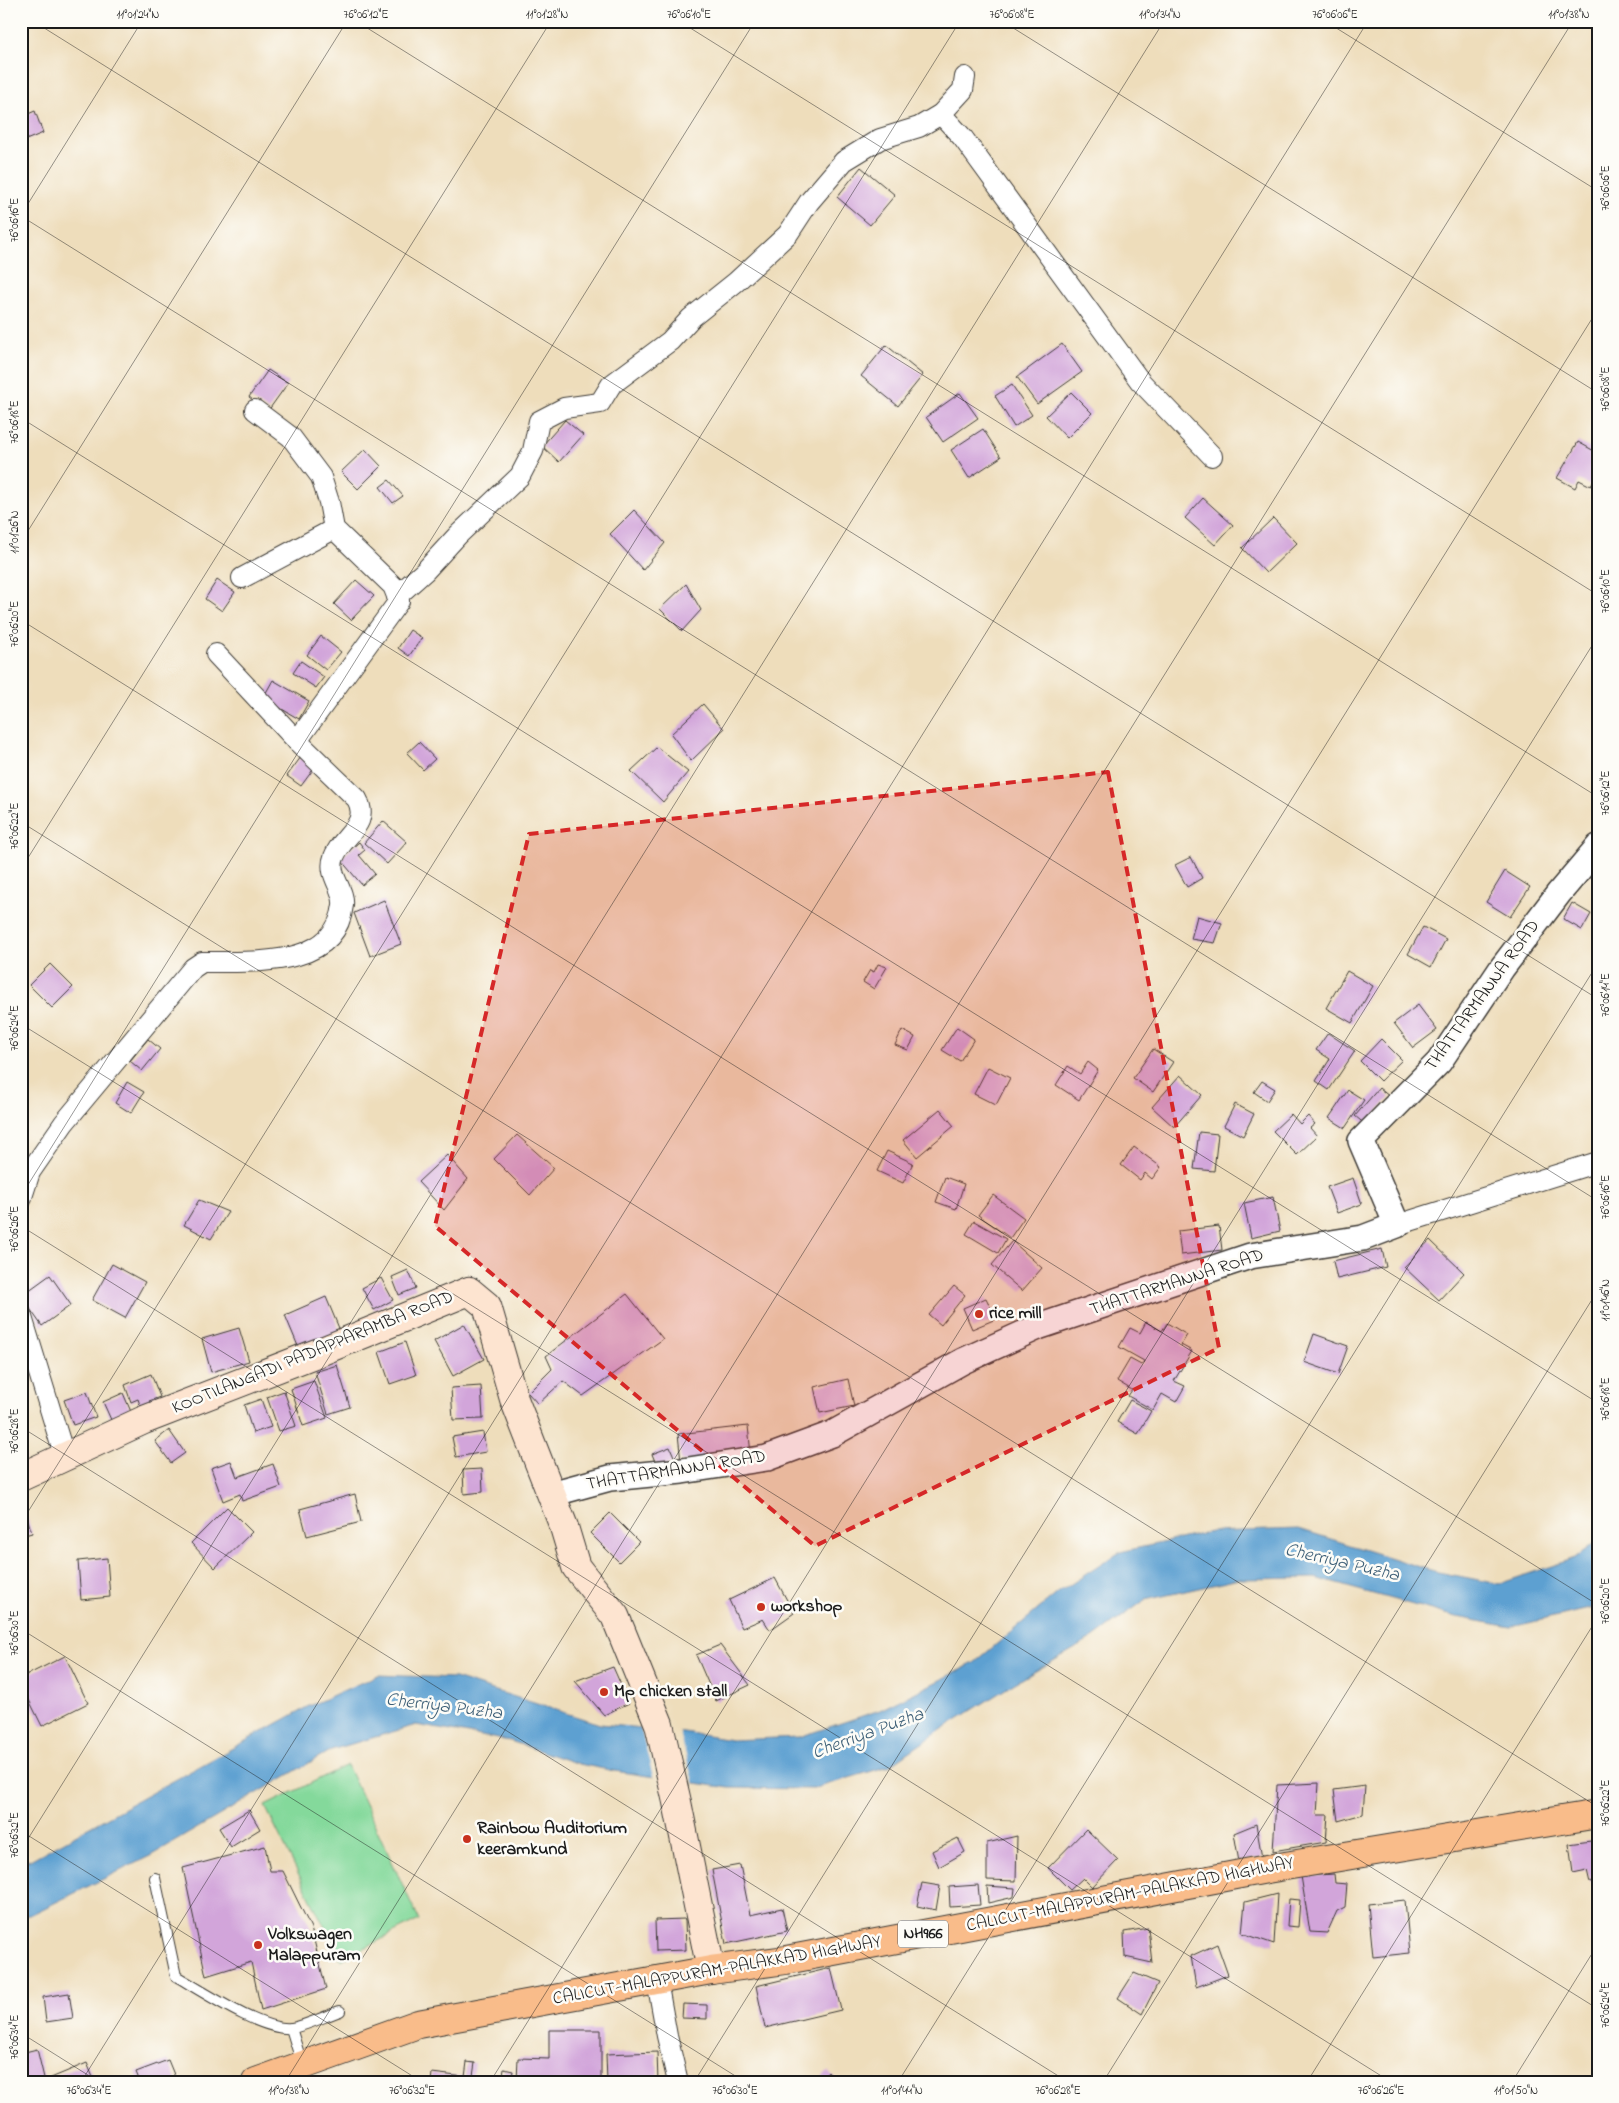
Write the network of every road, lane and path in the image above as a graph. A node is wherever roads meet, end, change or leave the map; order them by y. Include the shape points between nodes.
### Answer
1 (965, 77) dead end
2 (941, 114) junction
3 (255, 410) dead end
4 (1212, 456) dead end
5 (334, 529) junction
6 (242, 578) dead end
7 (397, 596) junction
8 (216, 654) dead end
9 (297, 741) junction
10 (1598, 847) edge
11 (1598, 1162) edge
12 (21, 1200) edge
13 (1397, 1225) junction
14 (21, 1314) edge
15 (64, 1458) junction
16 (21, 1477) edge
17 (551, 1494) junction
18 (1598, 1814) edge
19 (155, 1878) dead end
20 (711, 1970) junction
21 (657, 1981) junction
22 (340, 2011) dead end
23 (292, 2028) junction
24 (302, 2065) junction
25 (256, 2082) edge
26 (678, 2082) edge

1 - 2 street via 963,90
2 - 4 street via 963,138 1140,381
2 - 7 street via 919,127 880,139 844,161 809,202 788,234 691,318 670,341 611,385 600,403 564,408 539,421 532,451 520,476
3 - 5 street via 291,437 321,477
5 - 6 street
5 - 7 street via 393,586
7 - 9 street via 399,601
8 - 9 street
9 - 12 street via 357,799 362,808 361,820 337,848 332,860 332,871 343,902 335,933 309,952 274,960 202,962 193,968 64,1123 30,1172
10 - 13 street, THATTARMANNA ROAD via 1502,968 1439,1062 1361,1141
11 - 13 street
13 - 17 street, THATTARMANNA ROAD via 1363,1238 1250,1256 1038,1327 963,1360 832,1434 767,1458 610,1478
14 - 15 street
15 - 16 main road, KOOTILANGADI PADAPPARAMBA ROAD
15 - 17 main road, KOOTILANGADI PADAPPARAMBA ROAD via 144,1420 469,1291 487,1306 514,1400
17 - 20 main road, KOOTILANGADI PADAPPARAMBA ROAD via 576,1567 615,1616 659,1724
18 - 20 highway, CALICUT-MALAPPURAM-PALAKKAD HIGHWAY / NH966 via 1267,1869 786,1960
19 - 23 lane via 176,1976 238,2013 268,2024
20 - 21 highway, CALICUT-MALAPPURAM-PALAKKAD HIGHWAY / NH966
21 - 24 highway, CALICUT-MALAPPURAM-PALAKKAD HIGHWAY / NH966 via 418,2024
21 - 26 street
22 - 23 lane
23 - 24 lane
24 - 25 highway, CALICUT-MALAPPURAM-PALAKKAD HIGHWAY / NH966

